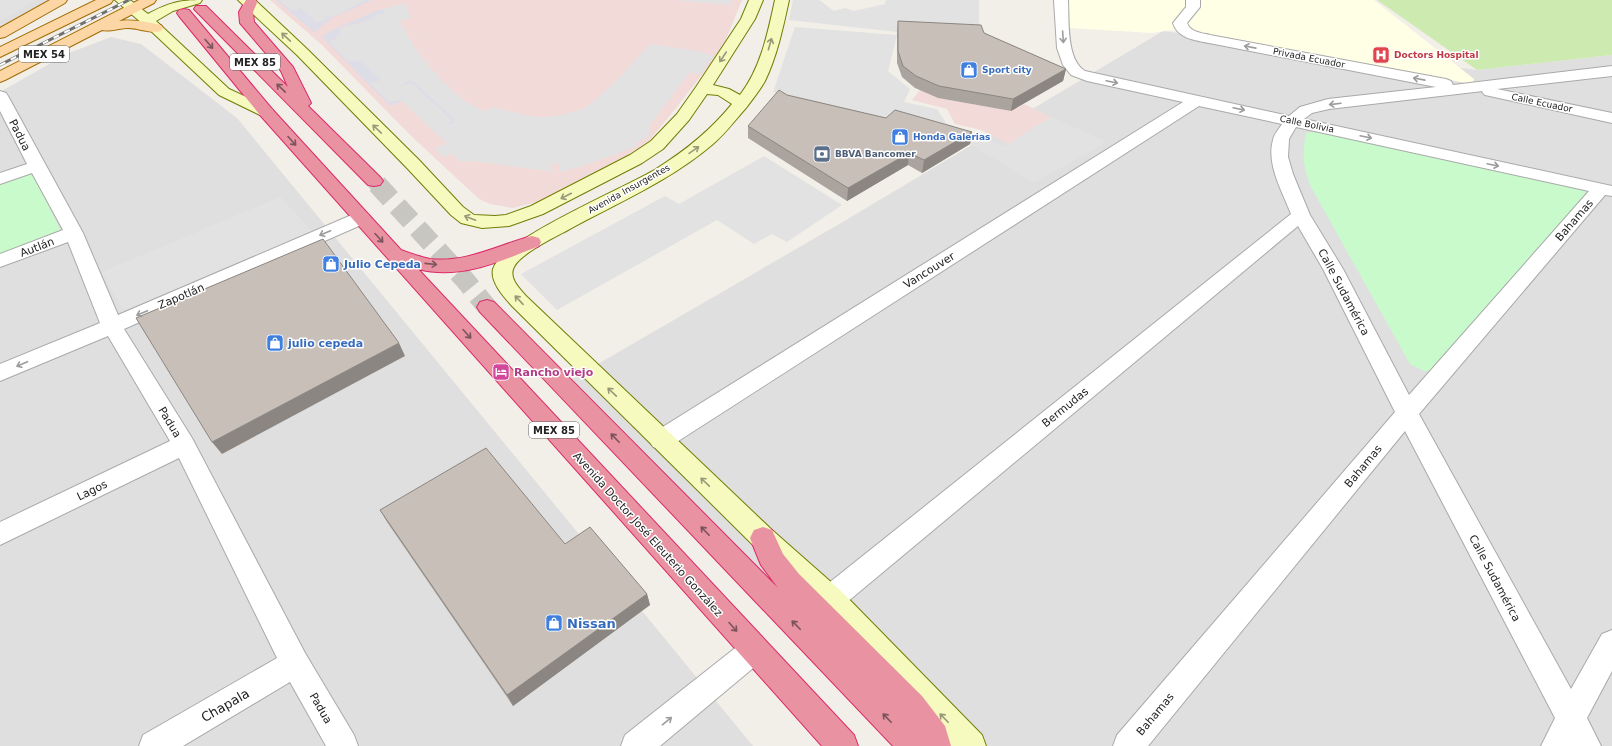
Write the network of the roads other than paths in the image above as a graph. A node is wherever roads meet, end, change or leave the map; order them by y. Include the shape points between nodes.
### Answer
1 (60, 0) edge
2 (84, 0) edge
3 (106, 0) edge
4 (149, 0) edge
5 (756, 0) edge
6 (770, 0) edge
7 (782, 0) edge
8 (1061, 0) edge
9 (1193, 0) edge
10 (248, 2) edge
11 (127, 4) edge
12 (198, 4) edge
13 (184, 14) dead end
14 (73, 16) junction
15 (152, 24) junction
16 (30, 28) junction
17 (5, 32) edge
18 (88, 32) junction
19 (752, 33) junction
20 (0, 43) edge
21 (0, 53) edge
22 (1612, 71) edge
23 (0, 77) edge
24 (757, 81) junction
25 (703, 89) junction
26 (1472, 89) junction
27 (0, 96) edge
28 (1197, 100) junction
29 (741, 104) junction
30 (266, 112) junction
31 (309, 115) junction
32 (1612, 118) edge
33 (1292, 121) junction
34 (636, 160) junction
35 (36, 166) junction
36 (0, 179) edge
37 (374, 181) tunnel mouth
38 (1606, 190) edge
39 (598, 206) junction
40 (1301, 214) junction
41 (361, 218) junction
42 (74, 233) junction
43 (532, 242) junction
44 (394, 254) junction
45 (0, 261) edge
46 (487, 307) tunnel mouth
47 (112, 326) junction
48 (0, 373) edge
49 (1407, 413) junction
50 (661, 440) junction
51 (184, 445) junction
52 (0, 534) edge
53 (764, 538) junction
54 (830, 599) junction
55 (1612, 643) edge
56 (754, 650) junction
57 (295, 664) junction
58 (1571, 719) junction
59 (154, 746) edge
60 (343, 746) edge
61 (636, 746) edge
62 (843, 746) edge
63 (914, 746) edge
64 (936, 746) edge
65 (971, 746) edge
66 (1128, 746) edge
67 (1556, 746) edge
68 (1586, 746) edge

1 - 17 main road
2 - 16 main road, MEX 54
3 - 14 main road, MEX 54
4 - 11 main road, MEX 54
5 - 19 main road
6 - 19 main road via 768,9
24 -> 7 main road, Avenida Insurgentes
8 -> 28 street, Calle Bolivia via 1066,56 1075,71 1089,77
26 -> 9 street, Privada Ecuador via 1217,41 1187,33 1182,30 1180,23 1193,7
10 - 31 highway via 247,23 288,70
34 -> 10 main road via 537,210 509,220 482,222 468,218 457,211 302,52
11 - 15 main road, MEX 85
11 - 18 main road, MEX 54
12 - 15 main road via 168,8 156,14
31 -> 12 highway, MEX 85
13 -> 30 highway, Avenida Doctor José Eleuterio González / MEX 85
14 - 16 main road
14 - 21 main road, MEX 54
15 - 18 main road via 109,26
15 - 30 main road, MEX 85 via 224,92
16 - 17 main road
16 - 20 main road, MEX 54
18 - 23 main road, MEX 54
19 - 24 main road via 750,72
19 -> 25 main road
22 - 26 street, Calle Sudamérica
24 - 29 main road, Avenida Insurgentes
25 - 29 main road via 725,91
25 - 34 main road via 683,117 657,145
26 - 32 street, Calle Ecuador
26 -> 33 street, Calle Sudamérica via 1328,104 1306,110
27 - 35 street, Padua
28 -> 33 street, Calle Bolivia
28 - 50 street, Vancouver
39 -> 29 main road, Avenida Insurgentes via 663,172 697,148 730,119
30 -> 41 highway, Avenida Doctor José Eleuterio González / MEX 85
31 - 37 highway, MEX 85
33 -> 38 street, Calle Bolivia
33 - 40 street, Calle Sudamérica via 1281,139 1279,157
34 - 39 main road via 587,198 591,204
35 - 36 street
35 - 42 street, Padua
38 - 49 street, Bahamas
39 - 43 main road, Avenida Insurgentes
40 - 49 street, Calle Sudamérica via 1333,269
40 - 54 street, Bermudas
41 -> 44 highway, Avenida Doctor José Eleuterio González / MEX 85
41 -> 47 street, Zapotlán
42 - 45 street, Autlán
42 - 47 street, Padua
44 -> 43 highway via 429,265 460,265
50 -> 43 main road via 519,301 506,285 503,277 504,267
44 -> 56 highway, Avenida Doctor José Eleuterio González / MEX 85
63 -> 46 highway, MEX 85
47 -> 48 street, Zapotlán
47 - 51 street, Padua
49 - 58 street, Calle Sudamérica
49 - 66 street, Bahamas
53 -> 50 main road
51 - 52 street, Lagos
51 - 57 street, Padua
53 - 54 main road
53 - 64 highway via 768,554 776,566 912,706 934,737
65 -> 54 main road
55 - 58 street
61 -> 56 street
56 - 62 highway, Avenida Doctor José Eleuterio González / MEX 85
57 - 59 street, Chapala
57 - 60 street, Padua
58 - 67 street
58 - 68 street, Calle Sudamérica

